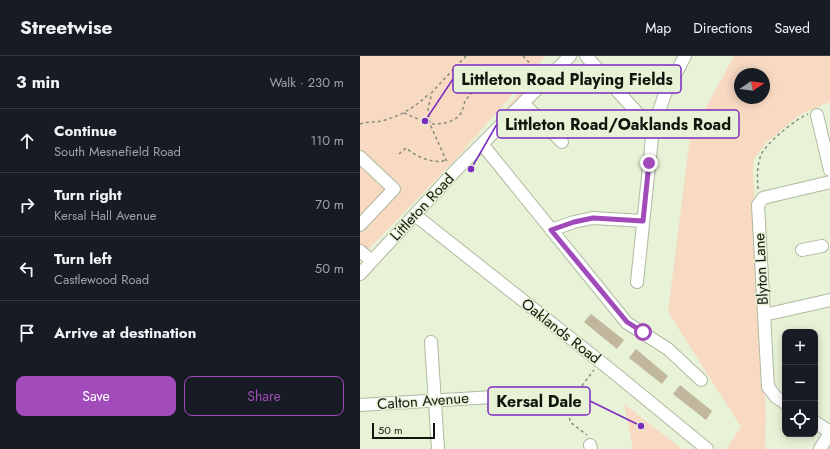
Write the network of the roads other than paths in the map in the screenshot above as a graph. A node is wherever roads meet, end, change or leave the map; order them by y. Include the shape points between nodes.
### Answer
1 (570, 56) edge
2 (586, 56) edge
3 (686, 56) edge
4 (523, 104) junction
5 (817, 115) road end
6 (653, 128) junction
7 (562, 142) dead end
8 (482, 144) junction
9 (360, 157) edge
10 (830, 170) edge
11 (830, 182) edge
12 (414, 215) junction
13 (643, 221) junction
14 (360, 225) edge
15 (551, 230) junction
16 (827, 245) edge
17 (802, 250) dead end
18 (360, 251) edge
19 (372, 262) junction
20 (360, 274) edge
21 (637, 282) dead end
22 (830, 300) edge
23 (764, 315) junction
24 (432, 342) dead end
25 (701, 380) dead end
26 (510, 396) road end
27 (435, 401) junction
28 (782, 401) edge
29 (360, 405) edge
30 (818, 424) edge
31 (830, 433) edge
32 (438, 449) edge
33 (707, 449) edge
34 (820, 449) edge

1 - 4 street, Littleton Road
2 - 6 street
3 - 6 street via 666,94
4 - 7 street
4 - 8 street, Littleton Road
5 - 10 street
6 - 13 street
8 - 12 street, Littleton Road
8 - 15 street
9 - 14 street via 394,189
11 - 23 street, Blyton Lane via 763,198 758,205
12 - 19 street, Littleton Road
12 - 33 street, Oaklands Road
13 - 15 street via 593,218
13 - 21 street
15 - 25 street via 627,322 668,349
16 - 17 street
18 - 19 street
19 - 20 street, Littleton Road
22 - 23 street
23 - 28 street, Blyton Lane via 768,387
24 - 27 street
26 - 27 street, Calton Avenue
27 - 29 street, Calton Avenue
27 - 32 street
30 - 31 street
31 - 34 street

